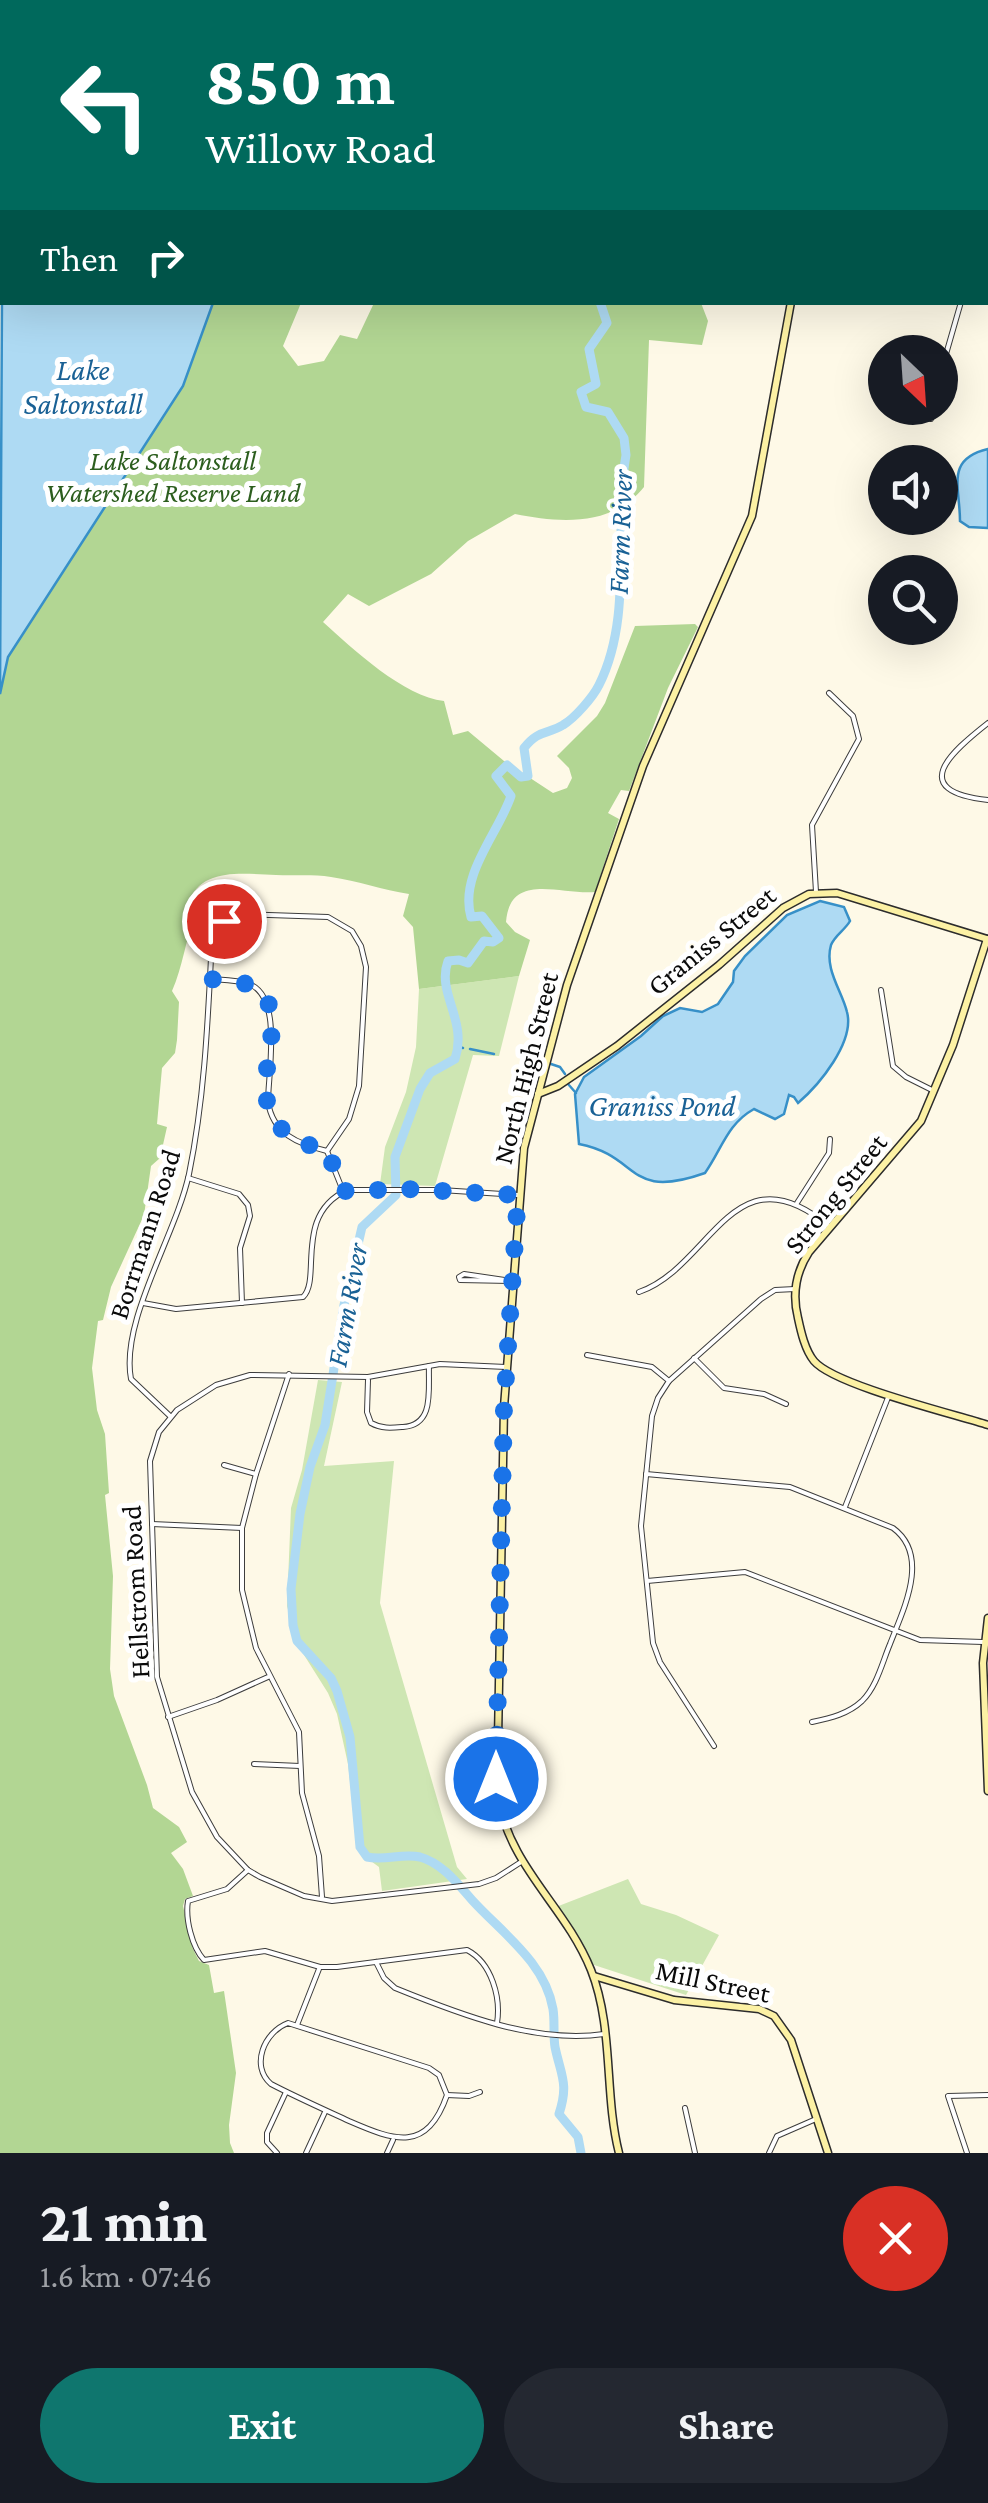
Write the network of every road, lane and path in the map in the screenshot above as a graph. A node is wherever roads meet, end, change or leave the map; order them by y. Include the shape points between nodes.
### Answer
1 (789, 305) edge
2 (960, 305) edge
3 (952, 335) edge
4 (829, 692) dead end
5 (988, 723) edge
6 (988, 800) edge
7 (816, 892) junction
8 (988, 939) edge
9 (210, 979) junction
10 (881, 990) dead end
11 (934, 1090) junction
12 (538, 1094) junction
13 (830, 1139) dead end
14 (327, 1150) junction
15 (188, 1178) junction
16 (343, 1191) junction
17 (518, 1195) junction
18 (797, 1203) junction
19 (830, 1226) junction
20 (511, 1281) junction
21 (795, 1289) junction
22 (640, 1292) dead end
23 (143, 1303) junction
24 (242, 1303) junction
25 (587, 1355) dead end
26 (694, 1358) junction
27 (429, 1366) junction
28 (506, 1367) junction
29 (289, 1374) junction
30 (368, 1378) junction
31 (669, 1381) junction
32 (889, 1395) junction
33 (786, 1404) dead end
34 (170, 1416) junction
35 (988, 1424) edge
36 (224, 1464) dead end
37 (256, 1474) junction
38 (646, 1474) junction
39 (844, 1508) junction
40 (152, 1524) junction
41 (242, 1528) junction
42 (647, 1581) junction
43 (988, 1618) edge
44 (895, 1631) junction
45 (984, 1642) junction
46 (268, 1677) junction
47 (168, 1716) junction
48 (812, 1722) dead end
49 (714, 1746) dead end
50 (987, 1755) edge
51 (254, 1764) dead end
52 (300, 1766) junction
53 (988, 1791) edge
54 (520, 1862) junction
55 (248, 1870) junction
56 (322, 1898) junction
57 (376, 1962) junction
58 (320, 1967) junction
59 (593, 1976) junction
60 (614, 1983) junction
61 (597, 1989) junction
62 (497, 2023) junction
63 (298, 2025) junction
64 (604, 2034) junction
65 (286, 2092) junction
66 (480, 2092) dead end
67 (447, 2095) junction
68 (988, 2095) edge
69 (685, 2108) dead end
70 (326, 2111) junction
71 (816, 2118) junction
72 (393, 2140) junction
73 (277, 2153) edge
74 (306, 2153) edge
75 (387, 2153) edge
76 (619, 2153) edge
77 (696, 2153) edge
78 (769, 2153) edge
79 (828, 2153) edge
80 (967, 2153) edge

1 - 12 main road, North High Street via 752,516 649,750 566,985
2 - 3 street
4 - 7 street via 852,716 858,740 812,825
5 - 6 street via 949,755 943,770 954,792
7 - 8 main road, Graniss Street via 837,892
7 - 12 main road, Graniss Street via 784,908 607,1053
8 - 11 main road, Strong Street
9 - 14 street via 247,984 264,996 270,1115 291,1138
9 - 14 street, Borrmann Road via 214,933 238,914 328,916 357,938 366,967 358,1086 349,1118
9 - 15 street, Borrmann Road via 204,1086
10 - 11 street via 894,1066
11 - 19 main road, Strong Street via 914,1132
12 - 17 main road, North High Street
13 - 18 street via 829,1153
14 - 16 street
15 - 23 street, Borrmann Road
15 - 24 street via 229,1189 248,1205 240,1248
16 - 17 street
16 - 24 street via 312,1234 306,1294
17 - 20 main road, North High Street
18 - 19 street
18 - 22 street via 768,1200 738,1209
19 - 21 main road, Strong Street via 805,1258
20 - 20 street via 464,1274 458,1278 464,1281
20 - 28 main road, North High Street
21 - 26 street via 769,1293
21 - 32 main road, Strong Street via 798,1320 814,1361
23 - 24 street via 176,1309
23 - 34 street, Borrmann Road via 130,1373
25 - 31 street via 652,1368
26 - 31 street
26 - 33 street via 724,1388
27 - 28 street
27 - 30 street
27 - 30 street via 426,1416 411,1426 370,1423
28 - 54 main road, North High Street via 495,1766 502,1821
29 - 30 street
29 - 34 street via 250,1374 216,1385
29 - 37 street
31 - 38 street via 652,1416
32 - 35 main road, Strong Street
32 - 39 street
34 - 40 street, Hellstrom Road via 152,1452
36 - 37 street
37 - 41 street
38 - 39 street via 790,1487
38 - 42 street via 641,1526
39 - 44 street via 894,1528 909,1546 910,1590
40 - 41 street
40 - 47 street, Hellstrom Road via 155,1661
41 - 46 street via 246,1614
42 - 44 street via 744,1572
42 - 49 street via 656,1655
43 - 45 main road
44 - 45 street via 928,1642
44 - 48 street via 866,1696 842,1714
45 - 50 main road
46 - 47 street
46 - 52 street via 299,1732
47 - 55 street, Hellstrom Road via 198,1805
50 - 53 main road
51 - 52 street
52 - 56 street
54 - 56 street, Hellstrom Road via 472,1885 347,1901
54 - 59 main road, North High Street
55 - 56 street, Hellstrom Road
55 - 58 street via 226,1889 188,1901 204,1960 265,1951
57 - 58 street
57 - 62 street via 396,1988
57 - 62 street via 471,1952 498,1994
58 - 63 street
59 - 60 main road, Mill Street
59 - 61 main road, North High Street
60 - 61 main road, Mill Street
60 - 71 main road, Mill Street via 674,2000 768,2012 788,2033
61 - 64 main road, North High Street
62 - 64 street via 545,2036
63 - 65 street via 279,2026 260,2060 264,2078
63 - 67 street via 429,2068 440,2075
64 - 76 main road, North High Street
65 - 70 street
65 - 73 street via 267,2133
66 - 67 street
67 - 72 street via 428,2130
68 - 80 street via 948,2096
69 - 77 street
70 - 72 street
70 - 74 street
71 - 78 street via 778,2136
71 - 79 main road, Mill Street
72 - 75 street

